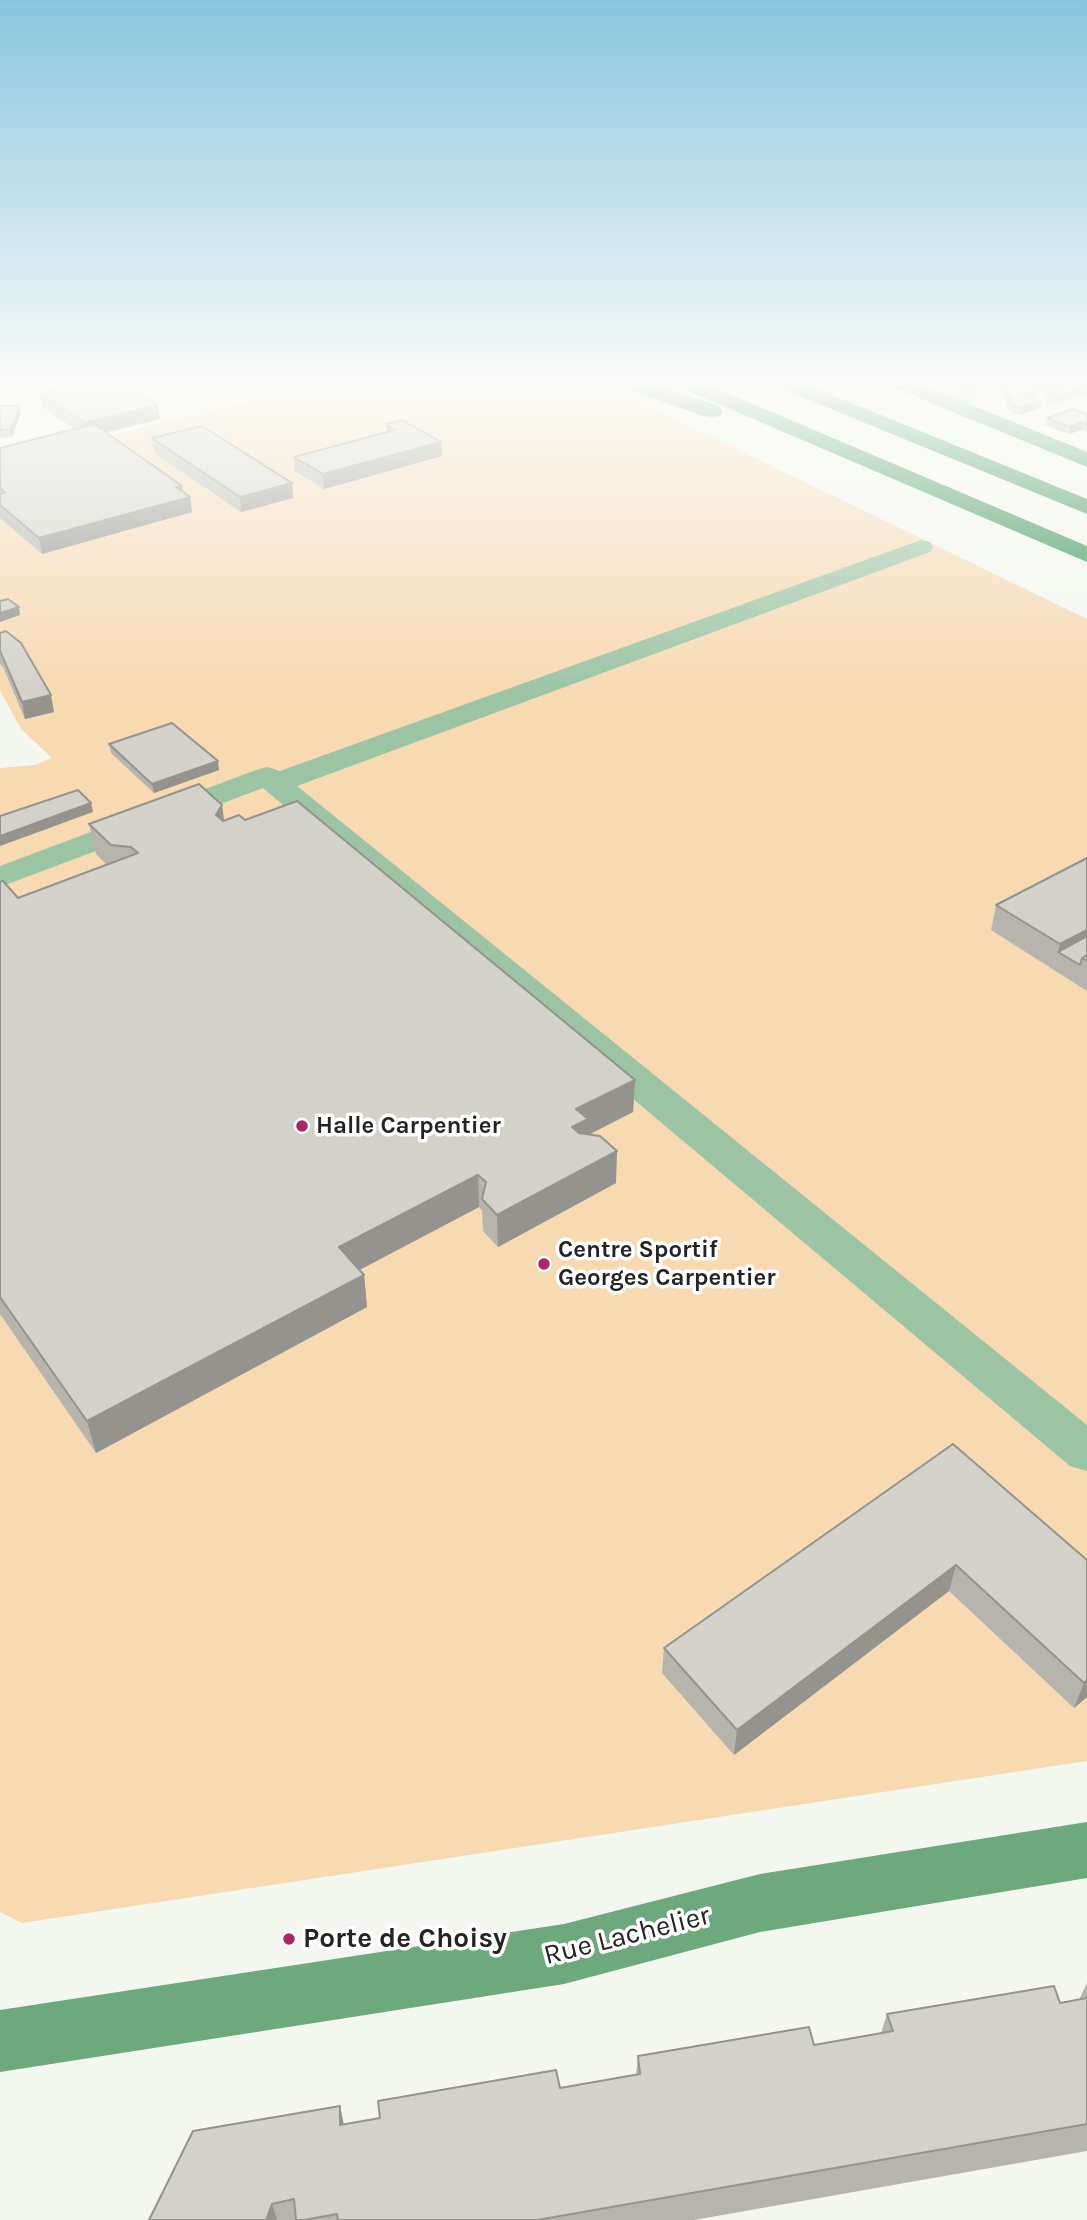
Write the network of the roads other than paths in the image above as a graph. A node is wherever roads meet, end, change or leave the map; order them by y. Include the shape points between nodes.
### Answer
1 (930, 488) edge
2 (1040, 488) edge
3 (1087, 507) edge
4 (921, 547) dead end
5 (1087, 555) edge
6 (275, 783) junction
7 (0, 877) edge
8 (1087, 1452) edge
9 (1087, 1850) edge
10 (0, 2042) edge

1 - 5 highway
2 - 3 highway
4 - 6 street
6 - 7 street via 267,776
6 - 8 street
9 - 10 main road, Rue Lachelier via 761,1903 564,1954

